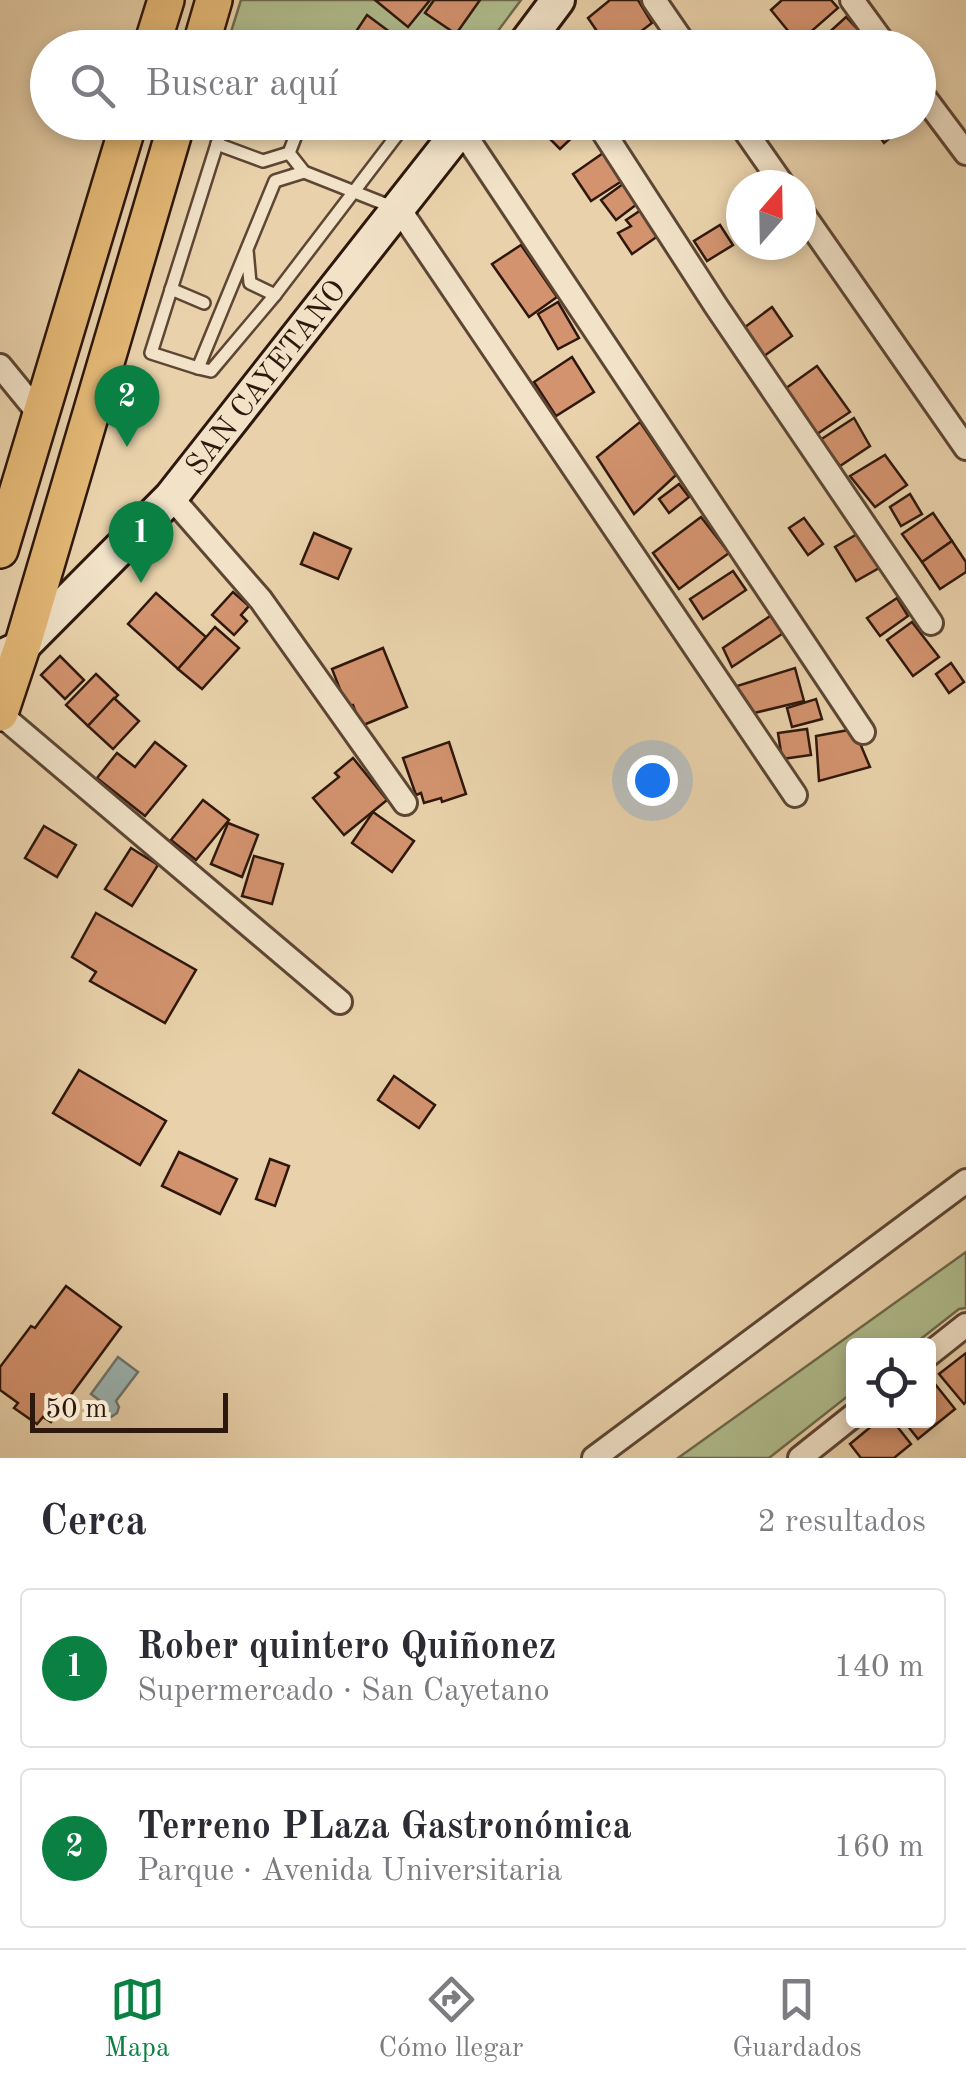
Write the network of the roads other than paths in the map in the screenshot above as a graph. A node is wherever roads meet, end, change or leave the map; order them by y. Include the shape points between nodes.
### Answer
1 (166, 0) edge
2 (214, 0) edge
3 (558, 0) edge
4 (654, 0) edge
5 (852, 0) edge
6 (157, 30) edge
7 (205, 30) edge
8 (541, 30) edge
9 (675, 30) edge
10 (874, 30) edge
11 (936, 114) edge
12 (124, 140) edge
13 (172, 140) edge
14 (218, 140) edge
15 (293, 140) edge
16 (393, 140) edge
17 (453, 140) edge
18 (473, 140) edge
19 (609, 140) edge
20 (751, 140) edge
21 (217, 144) junction
22 (288, 153) junction
23 (966, 153) edge
24 (263, 161) junction
25 (772, 170) edge
26 (304, 172) junction
27 (276, 181) junction
28 (354, 192) junction
29 (399, 210) junction
30 (816, 233) edge
31 (247, 250) junction
32 (171, 289) junction
33 (274, 295) junction
34 (204, 303) dead end
35 (0, 366) edge
36 (198, 368) junction
37 (41, 416) junction
38 (966, 448) edge
39 (171, 497) junction
40 (0, 550) edge
41 (930, 624) dead end
42 (11, 652) edge
43 (0, 713) edge
44 (863, 732) dead end
45 (794, 795) dead end
46 (406, 803) dead end
47 (340, 1002) dead end
48 (966, 1181) edge
49 (966, 1325) edge
50 (936, 1349) edge
51 (846, 1421) edge
52 (594, 1458) edge
53 (800, 1458) edge

1 - 6 main road
2 - 7 main road
3 - 8 main road
4 - 9 street
5 - 10 street
11 - 23 street
12 - 37 main road
13 - 42 main road
14 - 21 lane
15 - 22 lane
16 - 28 lane
17 - 29 main road, SAN CAYETANO
18 - 44 street
19 - 41 street
20 - 25 street
21 - 24 lane
21 - 32 lane
22 - 24 lane
22 - 26 lane
24 - 27 lane
26 - 27 lane
26 - 28 lane
27 - 31 lane
28 - 29 lane
28 - 33 lane
29 - 39 main road, SAN CAYETANO
29 - 45 street
30 - 38 street
31 - 33 lane via 250,282
31 - 36 lane
32 - 34 lane
32 - 36 lane via 151,352
33 - 36 lane via 212,371
35 - 37 street
37 - 40 main road
39 - 42 main road, SAN CAYETANO
39 - 46 street via 261,600
42 - 43 main road
43 - 47 street
48 - 52 street
49 - 50 street
51 - 53 street

